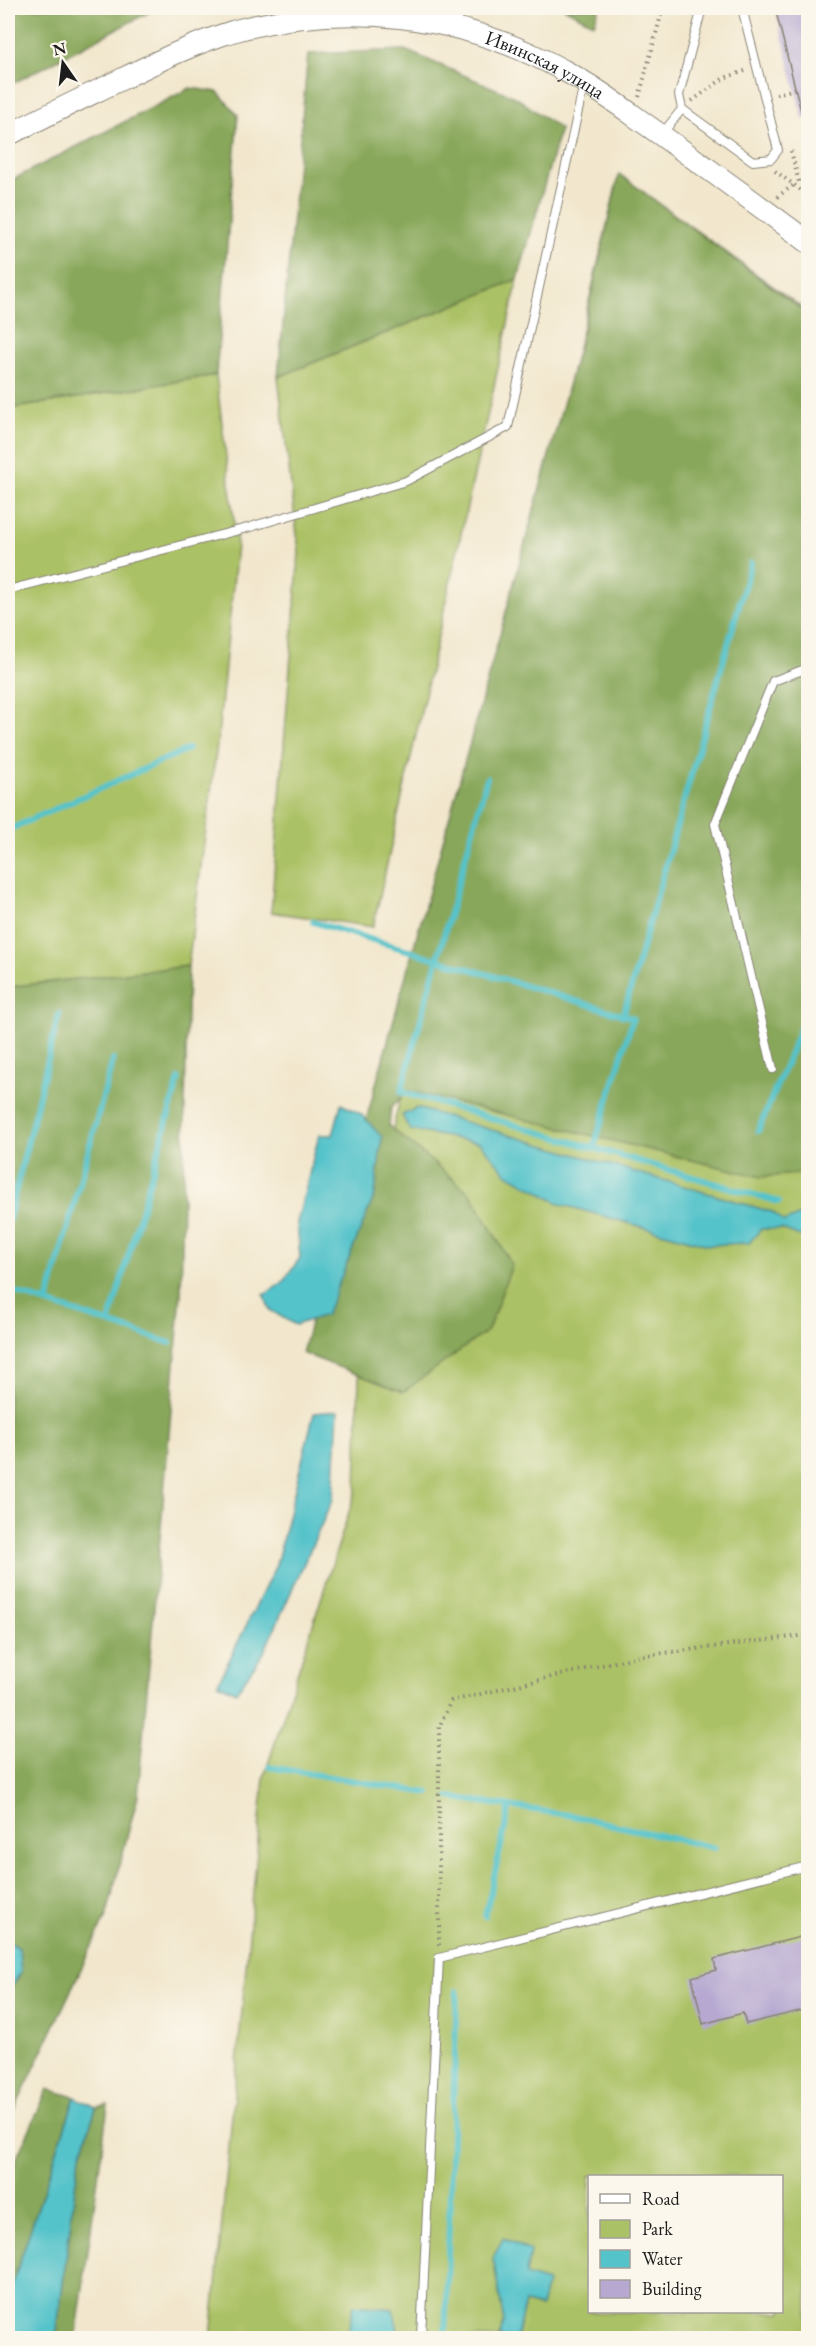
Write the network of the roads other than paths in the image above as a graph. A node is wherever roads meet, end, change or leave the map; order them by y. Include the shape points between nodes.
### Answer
1 (702, 8) edge
2 (742, 8) edge
3 (584, 83) junction
4 (682, 109) junction
5 (8, 135) edge
6 (661, 135) junction
7 (808, 242) edge
8 (8, 590) edge
9 (808, 668) edge
10 (773, 1069) dead end
11 (808, 1866) edge
12 (421, 2338) edge

1 - 4 lane via 679,95
2 - 4 lane via 778,150 771,159 753,161
3 - 5 street, Ивинская улица via 490,36 439,21 371,14 310,16 234,31 186,48
3 - 6 street, Ивинская улица
3 - 8 lane via 508,427 406,481 246,528
4 - 6 lane
6 - 7 street, Ивинская улица
9 - 10 lane via 773,681 715,824
11 - 12 lane via 439,1958

